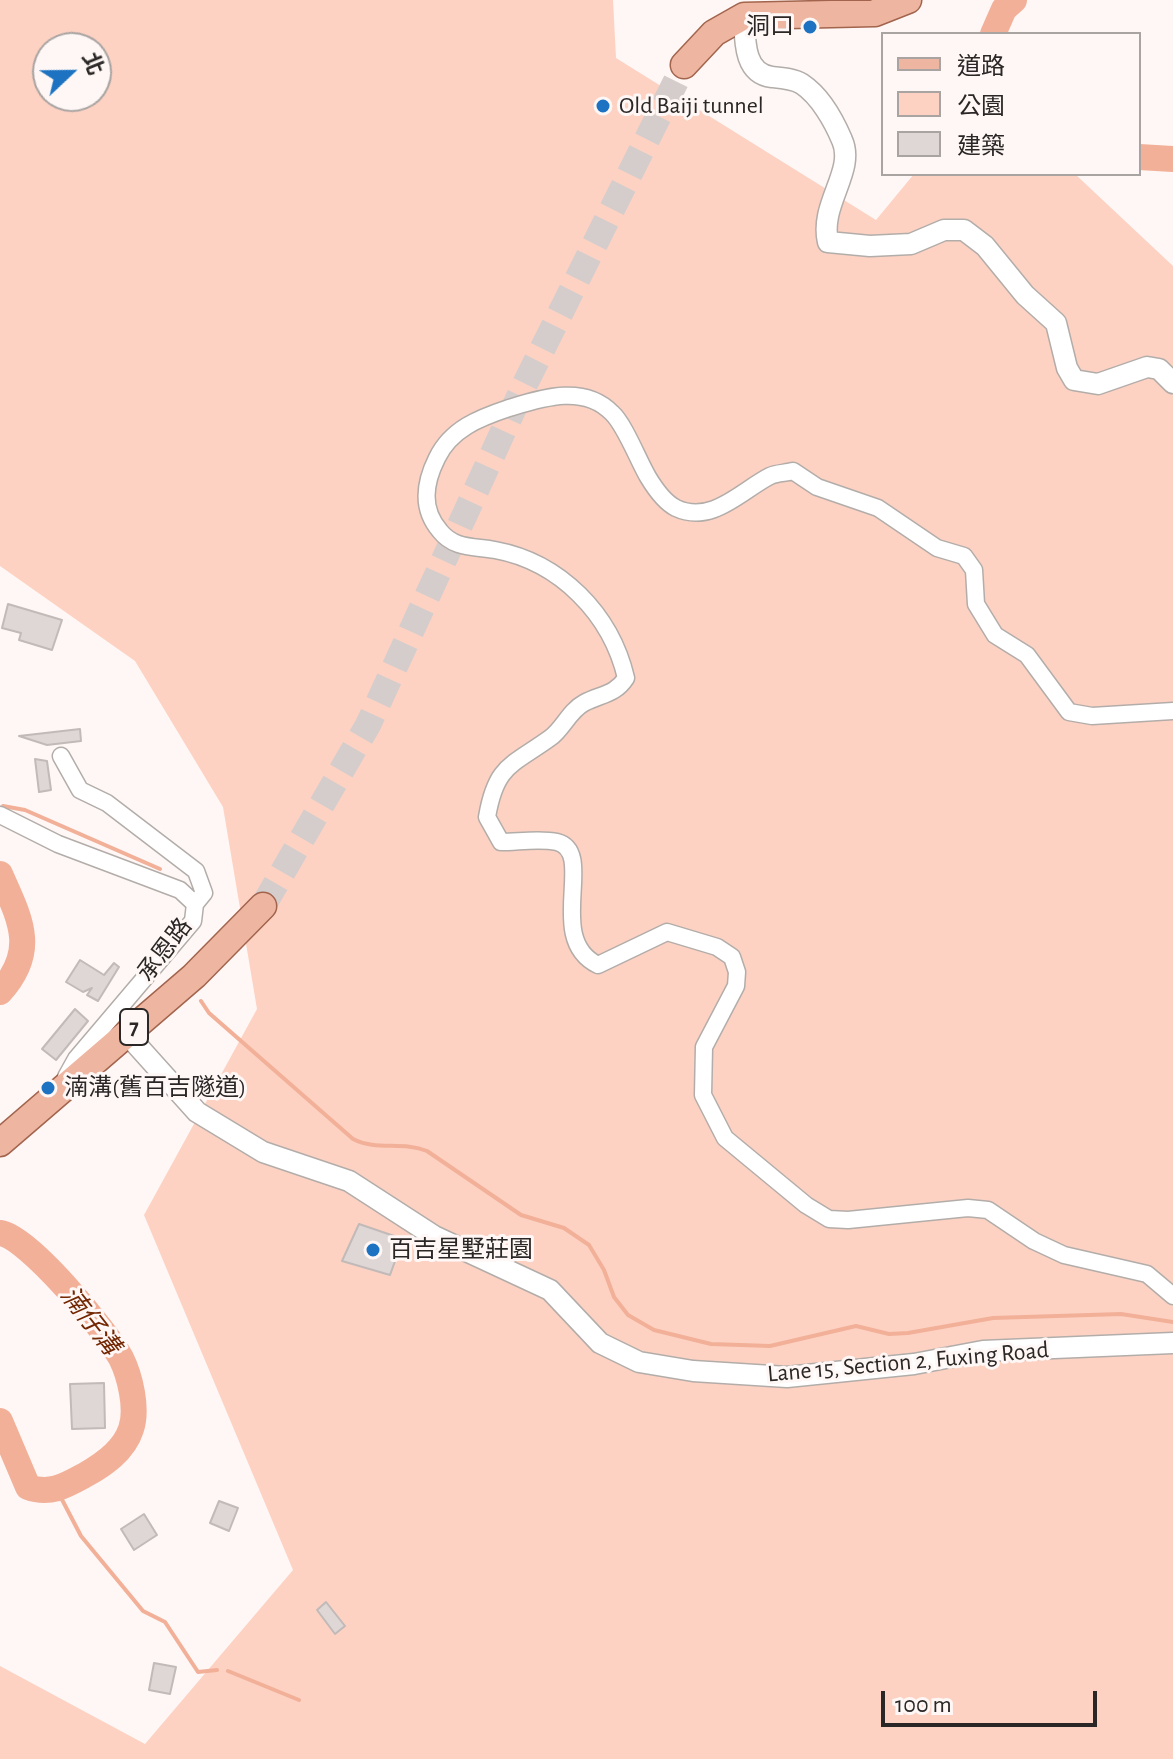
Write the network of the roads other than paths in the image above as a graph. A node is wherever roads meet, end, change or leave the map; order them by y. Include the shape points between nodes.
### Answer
1 (908, 0) edge
2 (744, 16) junction
3 (684, 65) tunnel mouth
4 (1173, 383) edge
5 (1173, 711) edge
6 (61, 756) dead end
7 (0, 815) edge
8 (195, 904) junction
9 (263, 906) tunnel mouth
10 (160, 961) junction
11 (194, 976) junction
12 (120, 1025) junction
13 (0, 1143) edge
14 (1173, 1296) edge
15 (1173, 1343) edge

1 - 2 main road via 875,13
2 - 3 main road via 714,33
2 - 4 street via 746,51 755,69 801,83 844,143 845,163 825,218 828,242 911,244 944,230 964,230 1056,323 1074,380 1098,384 1147,367 1159,369
5 - 14 street via 1092,716 1069,712 1027,655 995,635 976,604 974,570 964,556 937,548 878,508 817,487 793,471 771,475 739,499 706,511 677,508 655,489 613,413 579,395 544,398 461,428 444,443 432,468 425,500 429,518 444,537 454,545 497,550 548,567 587,604 621,659 626,678 618,690 583,703 552,737 519,755 498,776 487,817 501,842 558,842 569,849 576,863 570,916 574,941 584,958 598,965 667,932 732,957 736,986 704,1047 703,1095 725,1138 829,1219 988,1210 1064,1255 1147,1274
6 - 8 street via 80,790 107,803 196,871 204,893
7 - 8 street, 承恩路 via 58,844 180,890
8 - 10 street, 承恩路 via 193,921
9 - 11 main road, 7
10 - 11 street via 156,977 163,986
10 - 12 street, 承恩路
11 - 12 main road, 7
12 - 13 main road, 7
12 - 15 street, Lane 15, Section 2, Fuxing Road via 197,1112 263,1152 349,1181 434,1236 550,1290 600,1343 639,1362 787,1377 983,1351

